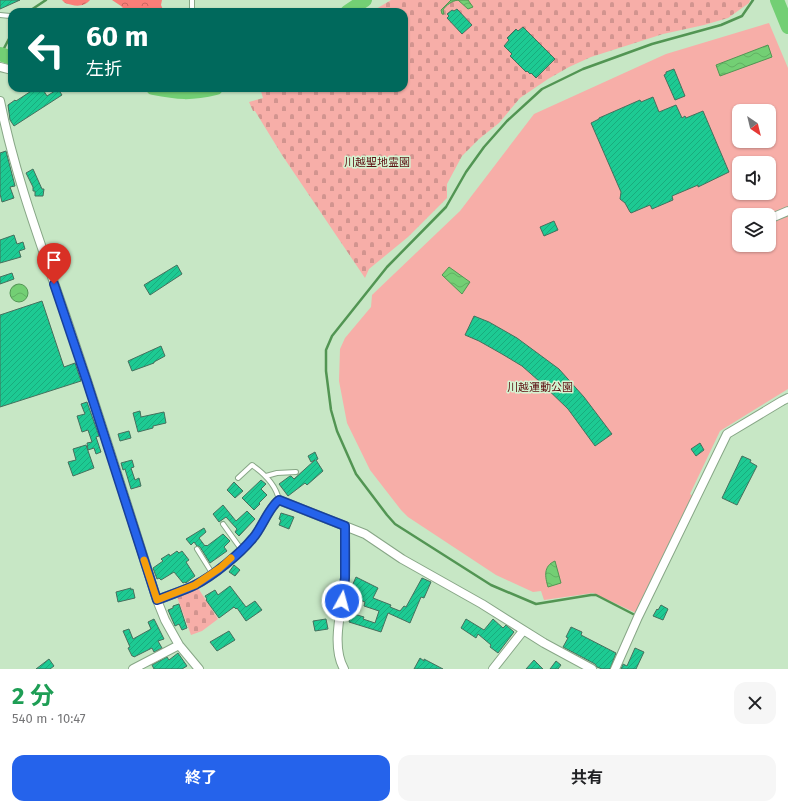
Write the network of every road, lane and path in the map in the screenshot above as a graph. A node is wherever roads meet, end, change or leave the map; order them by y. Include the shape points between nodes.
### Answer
1 (0, 101) edge
2 (788, 211) edge
3 (776, 216) edge
4 (788, 398) edge
5 (296, 472) dead end
6 (266, 476) junction
7 (238, 478) dead end
8 (279, 500) junction
9 (223, 524) dead end
10 (345, 526) junction
11 (197, 549) dead end
12 (241, 549) junction
13 (212, 573) junction
14 (157, 600) junction
15 (523, 631) junction
16 (179, 645) junction
17 (132, 669) edge
18 (199, 669) edge
19 (344, 669) edge
20 (493, 669) edge
21 (592, 669) edge
22 (615, 669) edge

1 - 14 street via 6,133 24,194
2 - 3 street
4 - 22 street via 727,434
5 - 6 lane
6 - 7 lane via 252,465
6 - 8 lane
8 - 10 street
8 - 12 street
9 - 12 lane
10 - 15 street via 365,534
10 - 19 street via 345,578 337,644
11 - 13 lane
12 - 13 street
13 - 14 street via 195,585
14 - 16 street
15 - 20 street
15 - 21 street
16 - 17 street
16 - 18 street

